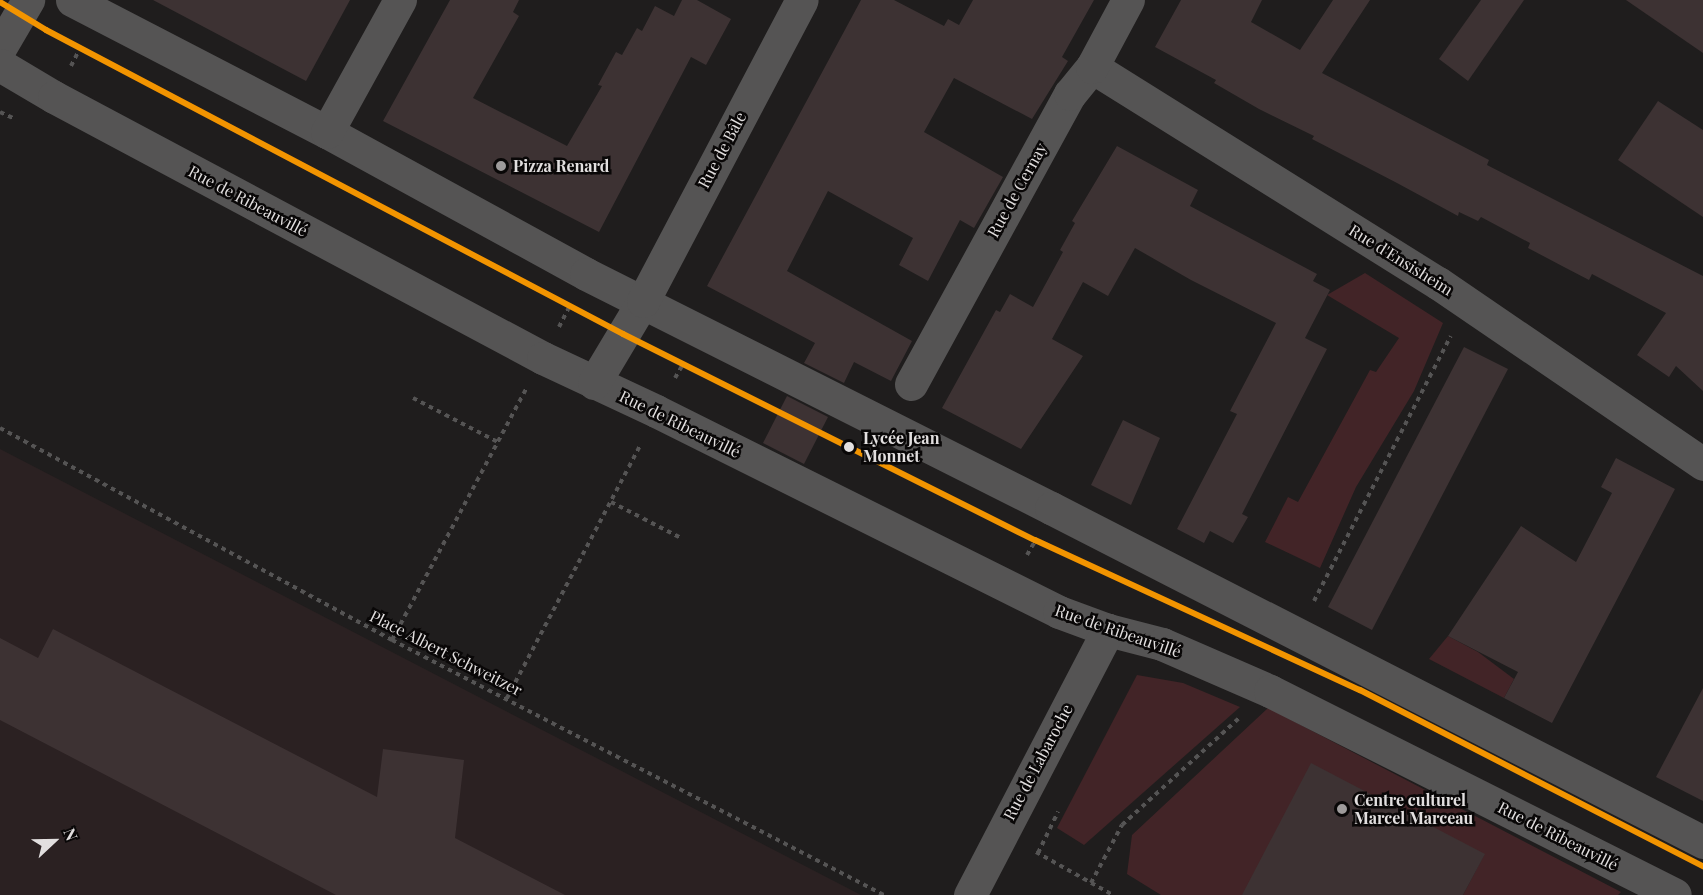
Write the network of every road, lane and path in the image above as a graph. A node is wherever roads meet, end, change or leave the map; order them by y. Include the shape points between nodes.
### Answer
1 (28, 0) edge
2 (72, 0) edge
3 (400, 0) edge
4 (802, 0) edge
5 (1128, 0) edge
6 (0, 48) edge
7 (0, 65) edge
8 (1092, 67) junction
9 (327, 132) junction
10 (643, 301) junction
11 (1456, 327) dead end
12 (543, 358) junction
13 (594, 383) junction
14 (912, 384) dead end
15 (413, 398) dead end
16 (656, 411) junction
17 (0, 428) edge
18 (498, 442) junction
19 (1703, 464) edge
20 (611, 502) junction
21 (681, 538) dead end
22 (1310, 609) dead end
23 (1108, 630) junction
24 (392, 640) junction
25 (1270, 691) junction
26 (507, 698) junction
27 (1001, 832) junction
28 (1703, 842) edge
29 (1091, 883) junction
30 (884, 895) edge
31 (970, 895) edge
32 (1113, 895) edge
33 (1675, 895) edge

1 - 6 street
2 - 9 street
3 - 9 street
4 - 10 street, Rue de Bâle
5 - 8 street, Rue de Cernay
7 - 12 street, Rue de Ribeauvillé
8 - 14 street, Rue de Cernay via 1070,94
8 - 19 street, Rue d'Ensisheim via 1438,283
9 - 10 street via 586,274
10 - 13 street
10 - 28 street
11 - 22 path
12 - 13 street, Rue de Ribeauvillé
12 - 18 path
13 - 16 street, Rue de Ribeauvillé
15 - 18 path
16 - 20 path
16 - 23 street, Rue de Ribeauvillé via 1039,603
17 - 24 path, Place Albert Schweitzer
18 - 24 path
20 - 21 path
20 - 26 path
23 - 25 street, Rue de Ribeauvillé via 1162,644
23 - 27 street, Rue de Labaroche
24 - 26 path, Place Albert Schweitzer
25 - 29 path via 1122,825
25 - 33 street, Rue de Ribeauvillé
26 - 30 path, Place Albert Schweitzer
27 - 29 path
27 - 31 street, Rue de Labaroche
29 - 32 path

